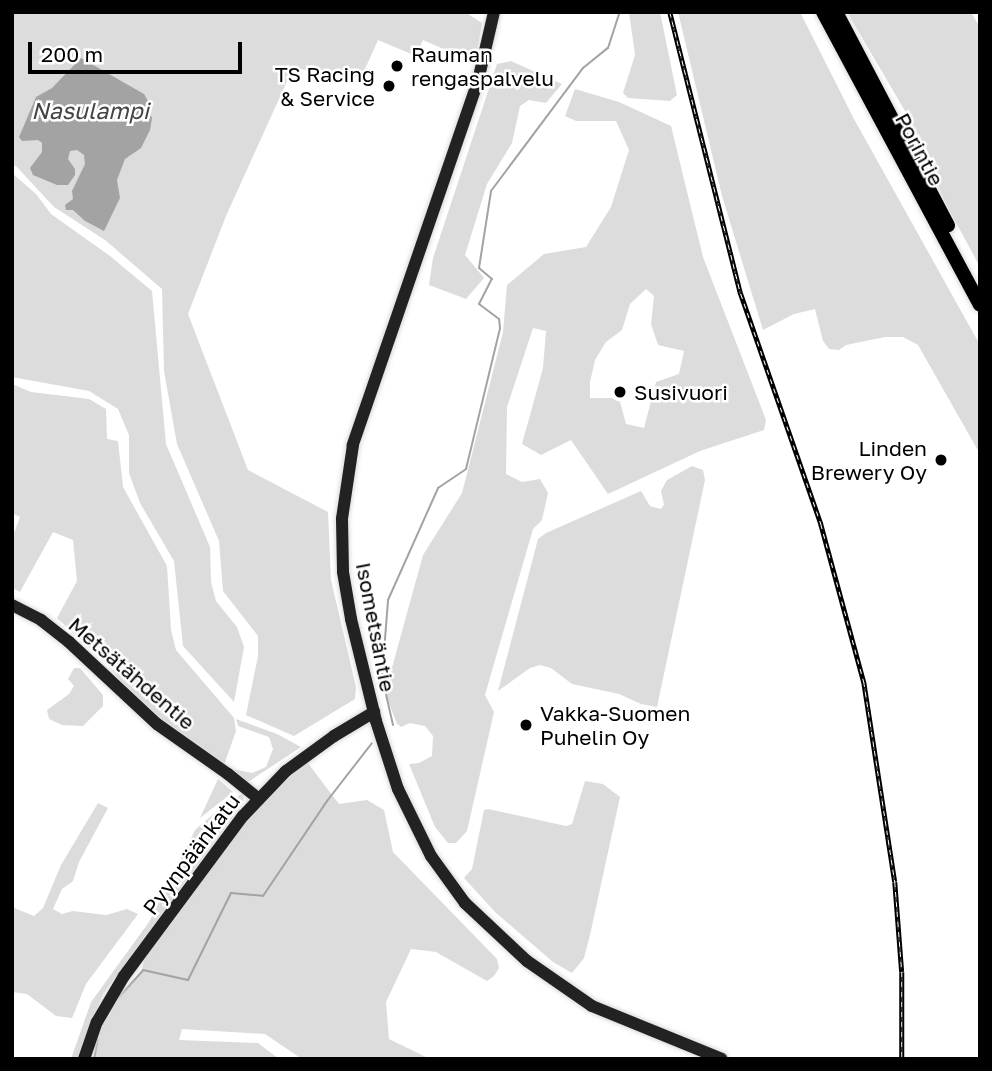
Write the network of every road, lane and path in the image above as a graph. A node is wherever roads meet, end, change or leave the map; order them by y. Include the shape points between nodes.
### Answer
1 (494, 12) edge
2 (824, 12) edge
3 (836, 12) edge
4 (980, 285) edge
5 (980, 306) edge
6 (12, 605) edge
7 (373, 712) junction
8 (258, 798) junction
9 (84, 1059) edge
10 (722, 1059) edge

1 - 7 main road, Isometsäntie via 478,81 364,408 347,473 342,519 344,572
2 - 5 highway, Porintie
3 - 4 highway, Porintie
6 - 8 main road, Metsätähdentie via 41,620 157,724
7 - 8 main road, Pyynpäänkatu via 310,753
7 - 10 main road, Isometsäntie via 398,789 430,856 497,937 592,1006
8 - 9 main road, Pyynpäänkatu via 124,976 97,1022

